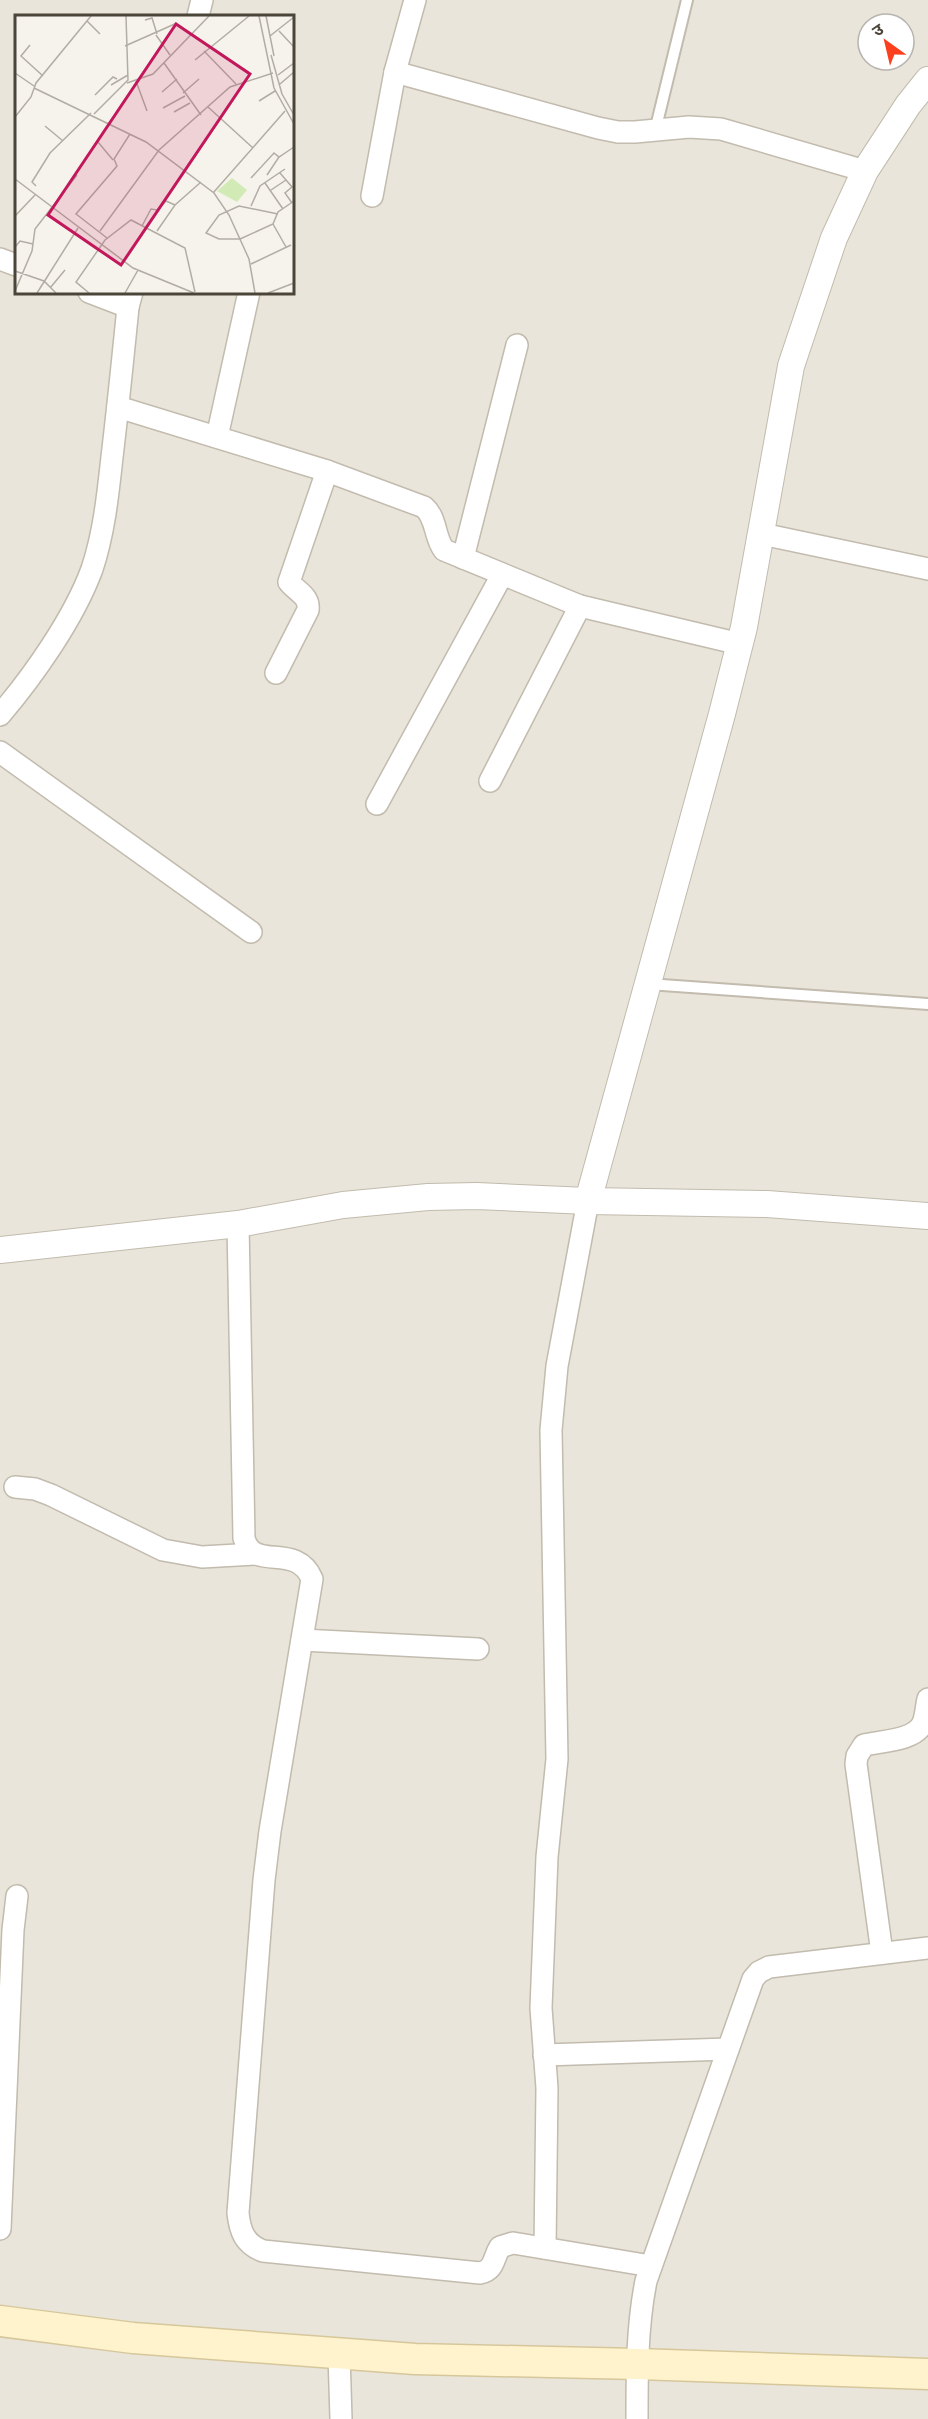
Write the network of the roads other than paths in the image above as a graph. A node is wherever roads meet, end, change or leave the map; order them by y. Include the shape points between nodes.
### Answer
1 (202, 0) edge
2 (415, 0) edge
3 (687, 0) edge
4 (198, 15) edge
5 (395, 72) junction
6 (928, 80) edge
7 (655, 131) junction
8 (865, 171) junction
9 (372, 196) dead end
10 (0, 259) edge
11 (15, 265) edge
12 (99, 294) edge
13 (249, 294) edge
14 (130, 300) edge
15 (517, 345) dead end
16 (118, 407) junction
17 (217, 437) junction
18 (327, 471) junction
19 (762, 534) junction
20 (463, 558) junction
21 (928, 569) edge
22 (502, 575) junction
23 (580, 606) junction
24 (740, 644) junction
25 (276, 673) dead end
26 (0, 715) edge
27 (0, 752) edge
28 (490, 780) dead end
29 (377, 804) dead end
30 (251, 932) dead end
31 (648, 984) junction
32 (928, 1004) edge
33 (588, 1201) junction
34 (928, 1216) edge
35 (238, 1224) junction
36 (0, 1250) edge
37 (15, 1487) dead end
38 (255, 1554) junction
39 (302, 1640) junction
40 (477, 1649) dead end
41 (928, 1699) edge
42 (17, 1896) dead end
43 (928, 1948) edge
44 (882, 1953) junction
45 (728, 2049) junction
46 (544, 2055) junction
47 (0, 2229) edge
48 (545, 2248) junction
49 (651, 2266) junction
50 (0, 2321) edge
51 (339, 2354) junction
52 (637, 2364) junction
53 (928, 2374) edge
54 (341, 2419) edge
55 (637, 2419) edge

1 - 4 street
2 - 5 street
3 - 7 lane
5 - 7 street via 598,128
5 - 9 street
6 - 8 street
7 - 8 street via 721,129
8 - 19 street via 834,238 791,366
10 - 11 street
12 - 14 street
13 - 17 street
14 - 16 street
15 - 20 street
16 - 17 street
16 - 26 street via 109,487 92,568 63,627
17 - 18 street
18 - 20 street via 424,507 433,518 435,535 444,550
18 - 25 street via 289,582 305,596 308,610
19 - 21 street
19 - 24 street
20 - 22 street
22 - 23 street
22 - 29 street
23 - 24 street
23 - 28 street
24 - 31 street
27 - 30 street
31 - 32 lane
31 - 33 street
33 - 34 street via 767,1203
33 - 35 street via 428,1197 344,1205
33 - 46 street via 557,1366 551,1430 557,1759 547,1857 541,2008
35 - 36 street
35 - 38 street via 244,1538 247,1548
37 - 38 street via 51,1495 163,1550 202,1557
38 - 39 street via 293,1560 308,1570 312,1579
39 - 40 street
39 - 48 street via 270,1831 260,1923 238,2213 244,2238 263,2251 480,2273 492,2267 500,2247 506,2244
41 - 44 street via 922,1725 916,1732 864,1745 857,1756
42 - 47 street
43 - 44 street
44 - 45 street via 769,1967 759,1972
45 - 46 street
45 - 49 street
46 - 48 street
48 - 49 street
49 - 52 street via 642,2299
50 - 51 main road via 133,2338
51 - 52 main road
51 - 54 street
52 - 53 main road
52 - 55 street

